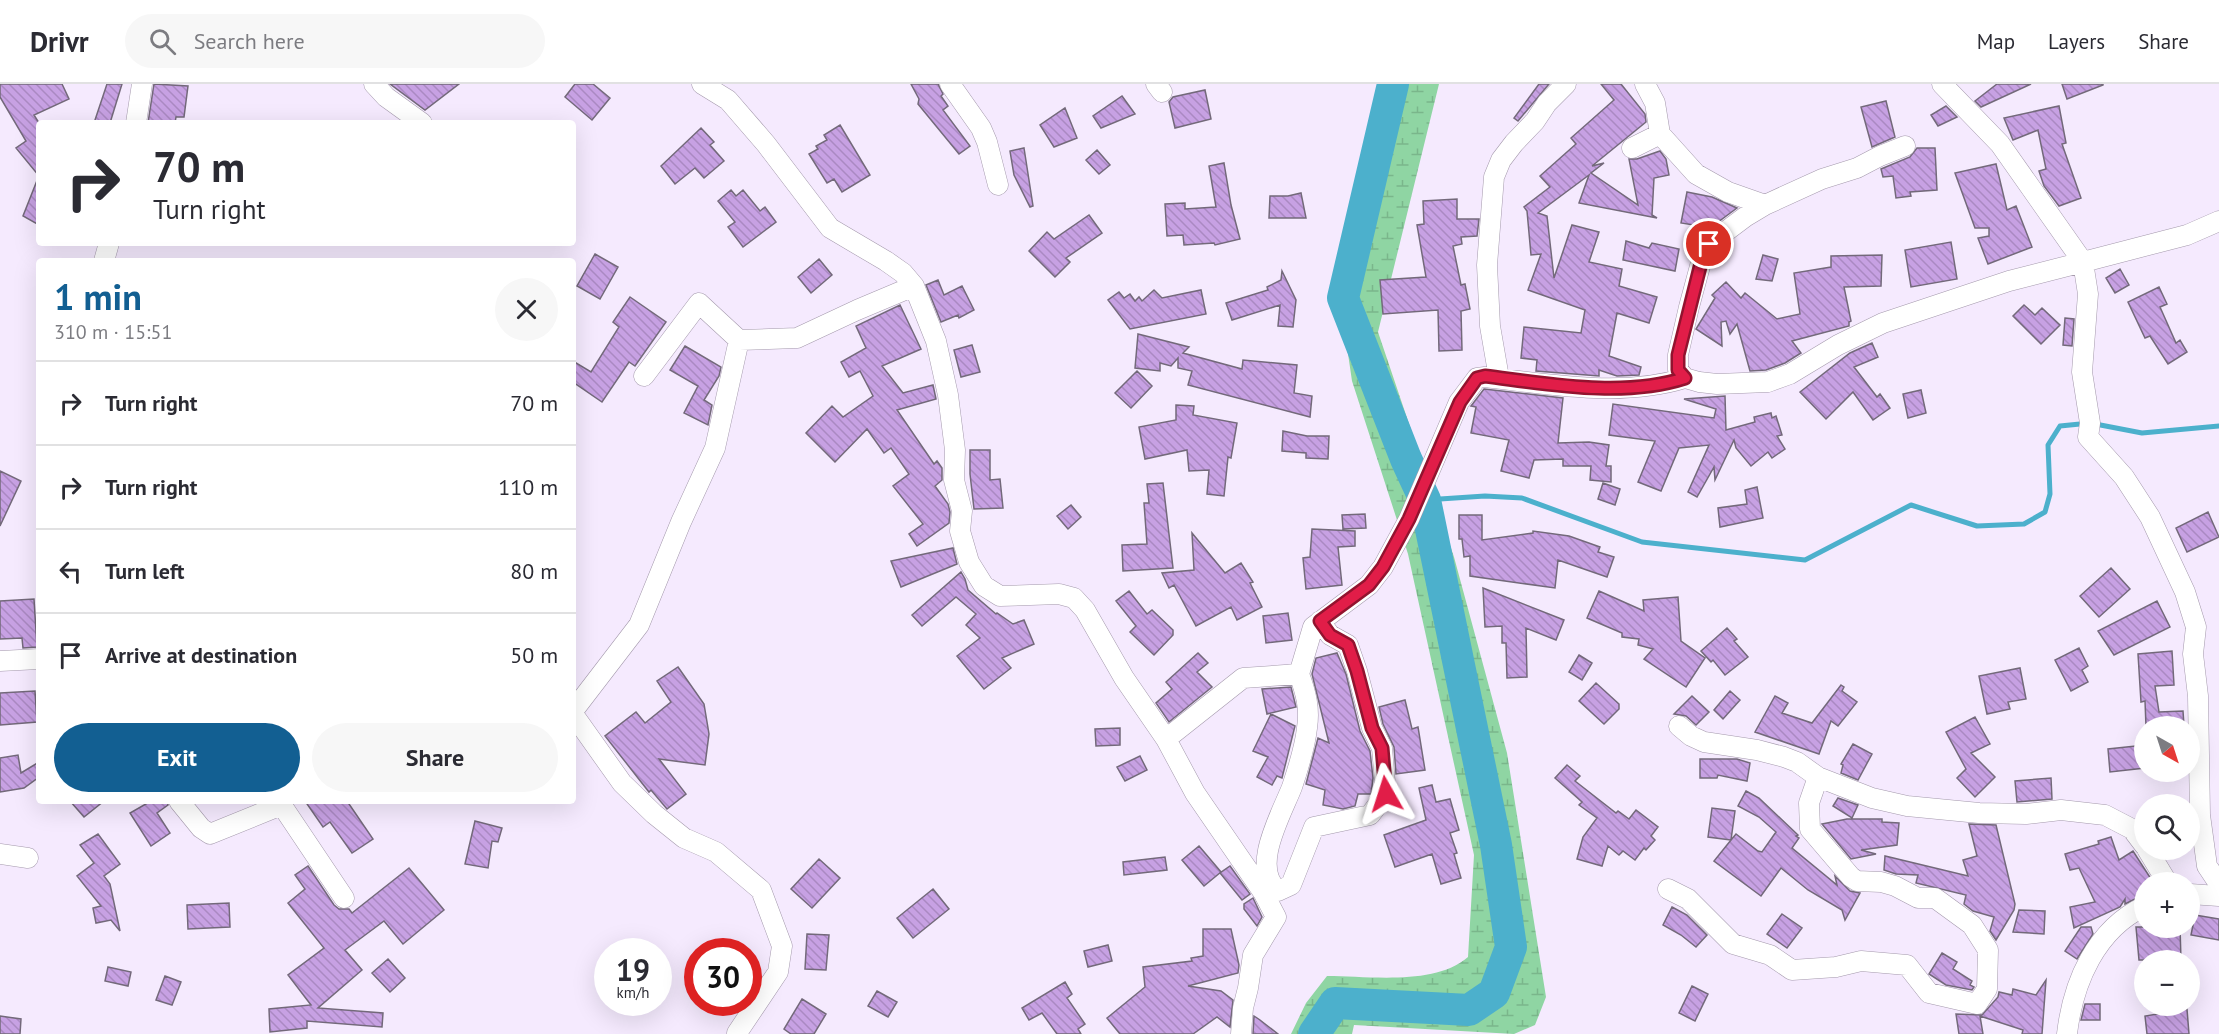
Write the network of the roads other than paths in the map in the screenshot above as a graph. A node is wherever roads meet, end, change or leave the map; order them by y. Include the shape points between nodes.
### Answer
1 (142, 84) edge
2 (374, 84) edge
3 (702, 84) edge
4 (950, 84) edge
5 (1566, 84) edge
6 (1645, 84) edge
7 (1942, 84) edge
8 (136, 120) edge
9 (418, 120) edge
10 (1660, 134) junction
11 (1905, 146) dead end
12 (1632, 148) dead end
13 (998, 185) dead end
14 (1765, 205) junction
15 (2219, 221) edge
16 (2083, 262) junction
17 (914, 286) junction
18 (739, 340) junction
19 (644, 376) dead end
20 (1498, 378) junction
21 (1685, 378) junction
22 (1320, 621) junction
23 (36, 659) edge
24 (0, 661) edge
25 (1299, 674) junction
26 (576, 708) edge
27 (576, 716) edge
28 (1679, 726) dead end
29 (1166, 739) junction
30 (1818, 777) junction
31 (181, 804) edge
32 (2209, 816) edge
33 (2134, 832) edge
34 (0, 854) edge
35 (28, 858) dead end
36 (2219, 884) edge
37 (1668, 889) dead end
38 (2200, 895) edge
39 (2219, 896) edge
40 (344, 898) dead end
41 (2134, 911) edge
42 (737, 1033) edge
43 (1241, 1034) edge
44 (2067, 1034) edge

1 - 8 street
2 - 9 street
3 - 17 street via 728,100 830,228 886,261
4 - 13 street via 981,128
5 - 20 street via 1514,143 1494,177 1487,265
6 - 10 street via 1655,103
7 - 16 street via 2006,152
10 - 12 street
10 - 14 street via 1696,174 1728,192
11 - 14 street
14 - 21 street via 1709,244 1703,255 1678,355 1678,370
15 - 16 street via 2187,235
16 - 21 street via 2008,281 1883,323 1791,374 1768,382 1717,384
16 - 32 street via 2088,294 2082,372 2090,423 2088,437 2124,477 2150,517 2186,592 2196,627 2193,654
17 - 18 street via 797,338
17 - 29 street via 936,341 948,395 955,450 954,480 962,510 960,531 969,562 984,586 1000,596 1059,594 1074,598
18 - 19 street via 699,303
18 - 26 street via 715,448 639,625
20 - 21 street via 1596,388 1643,387
20 - 22 street via 1477,378 1460,402 1409,519 1383,567 1369,585
22 - 25 street via 1313,627
22 - 25 street via 1330,635 1348,645 1372,728 1382,748 1386,794 1370,815 1314,827 1292,885 1278,891 1269,883 1266,866 1307,729 1308,699
23 - 24 street
25 - 29 street via 1243,678
27 - 42 street via 622,783 654,814 684,838 716,852 761,890 783,946 778,972
28 - 30 street via 1704,742 1784,757
29 - 43 street via 1195,793 1276,917 1253,955
30 - 33 street via 1872,798 1907,806 1979,813 2061,810 2104,815
30 - 37 street via 1809,803 1810,829 1851,877 1895,886 1918,898 1935,898 1972,925 1988,950 1987,989 1977,1004 1929,993 1906,965 1861,961 1792,970 1770,955 1733,944 1688,899
31 - 40 street via 210,834 279,807 285,810
32 - 36 street via 2207,866
34 - 35 street
38 - 39 street
41 - 44 street via 2105,935 2082,974 2074,993

